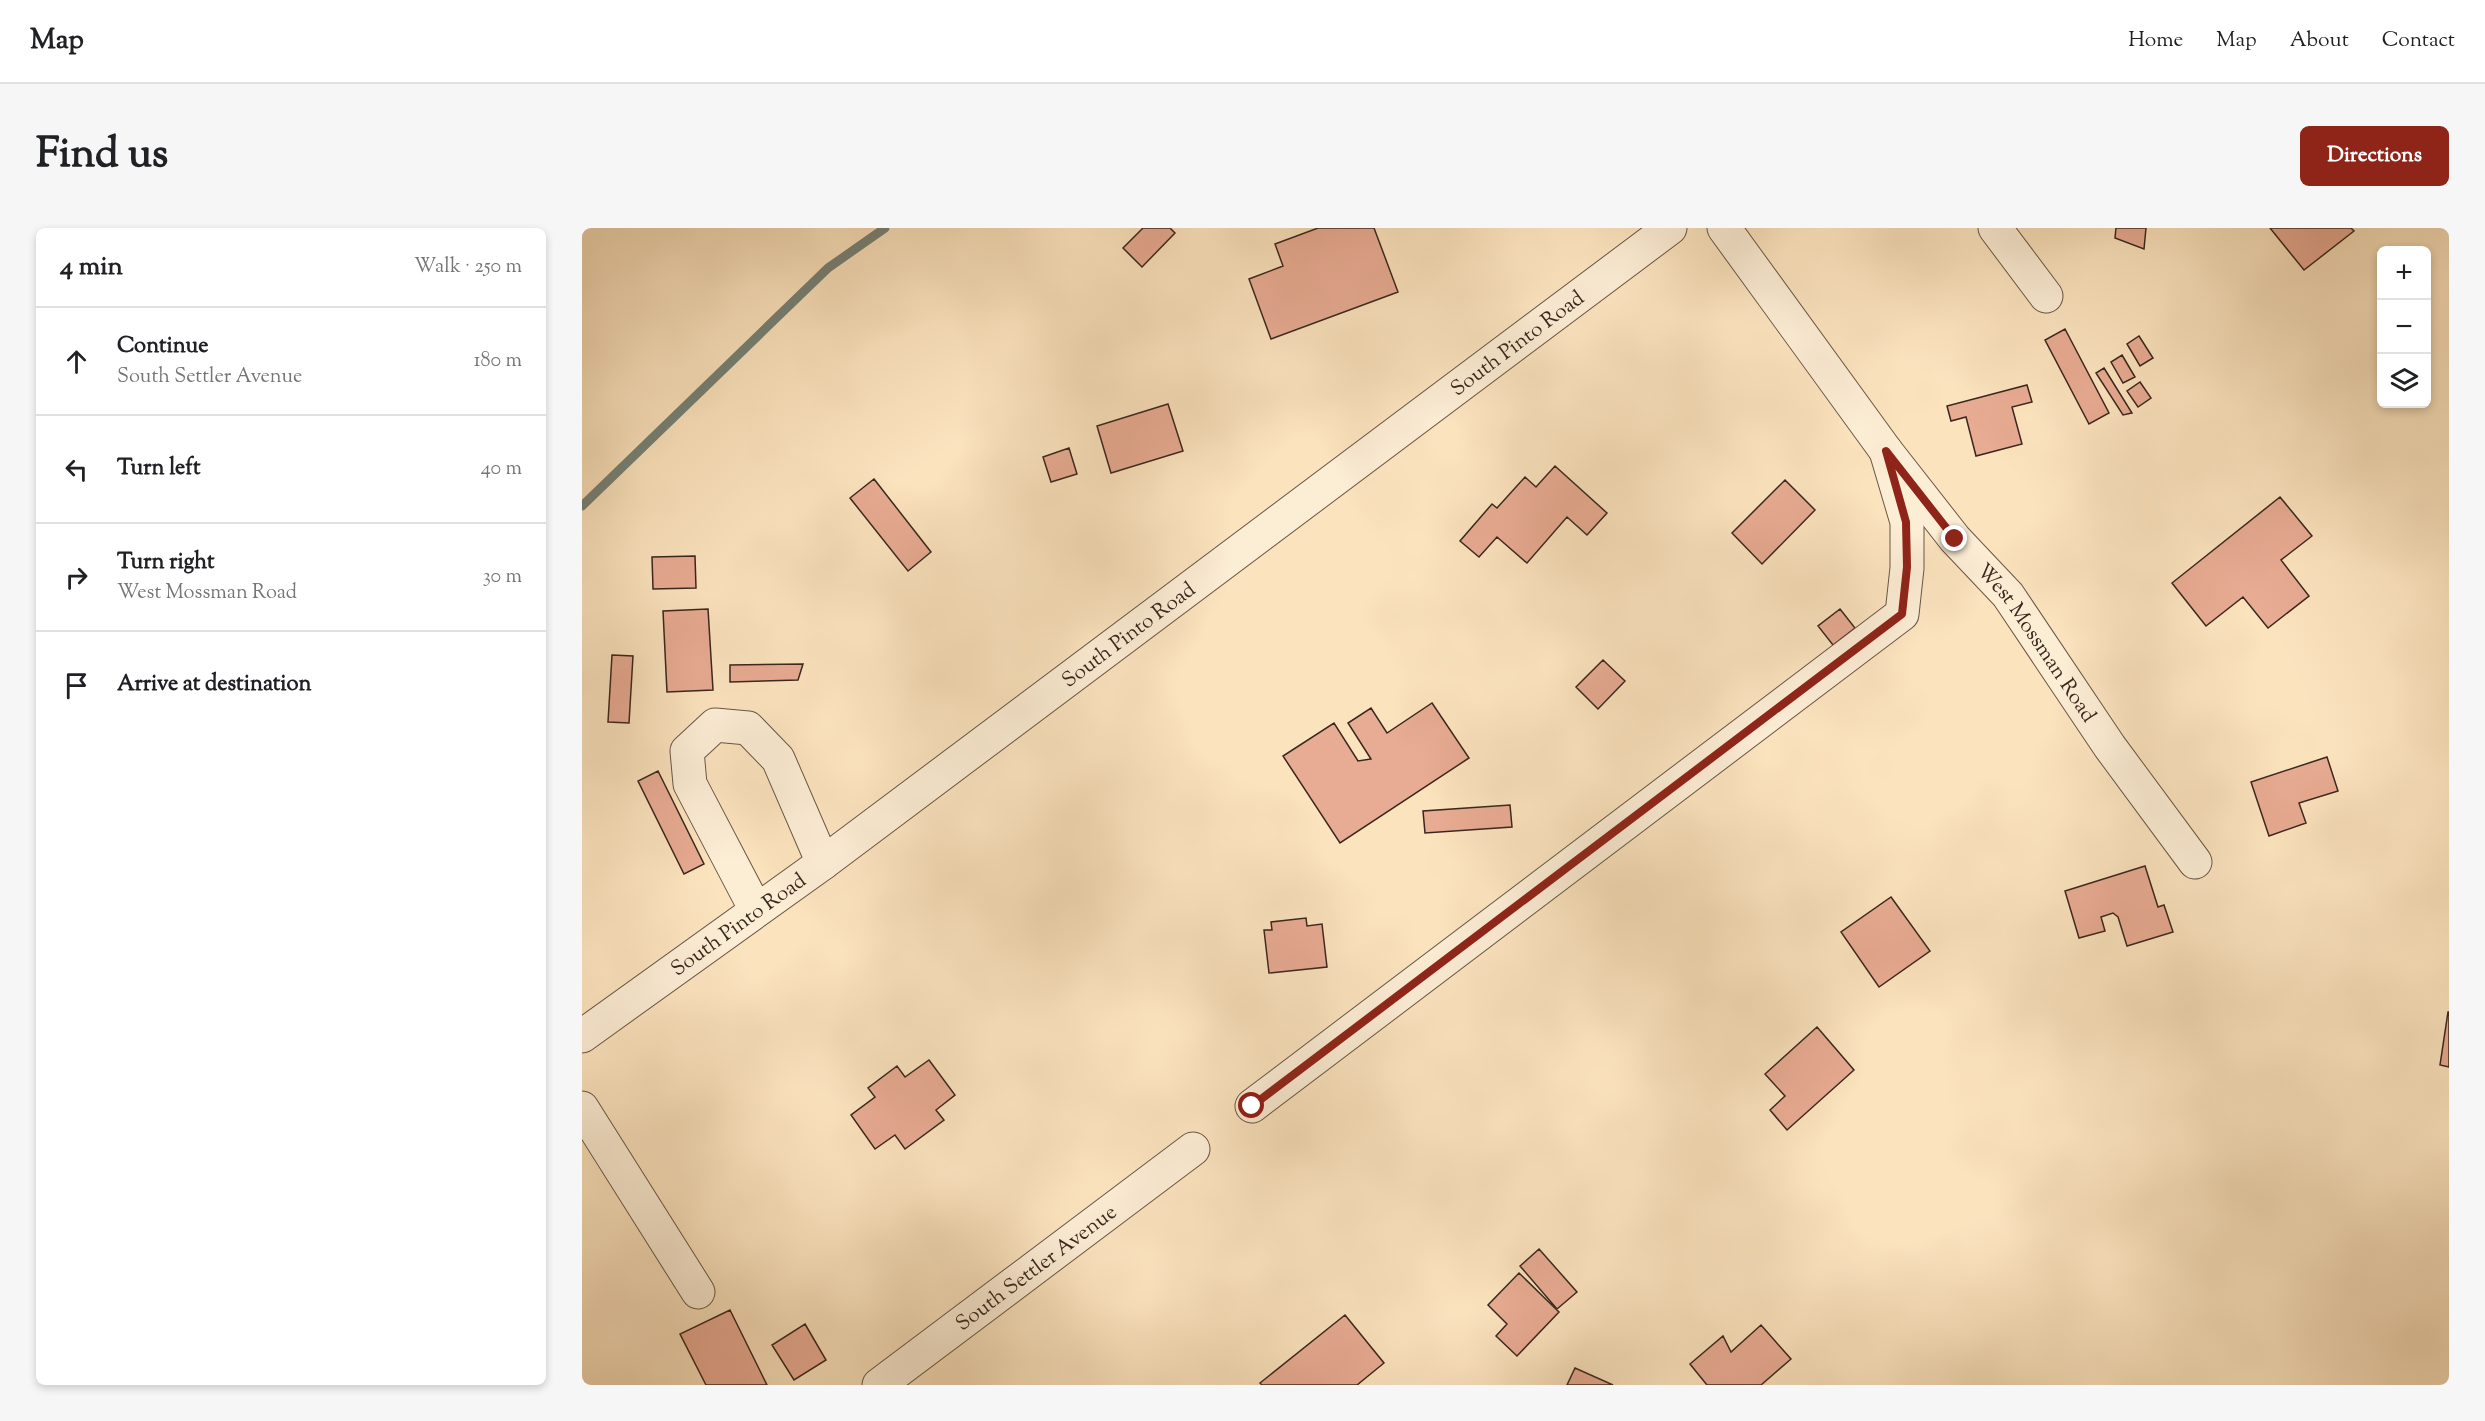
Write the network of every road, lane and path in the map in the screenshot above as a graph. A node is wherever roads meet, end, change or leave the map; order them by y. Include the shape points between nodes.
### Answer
1 (1670, 228) edge
2 (1724, 228) edge
3 (1995, 228) edge
4 (2046, 296) dead end
5 (1886, 451) junction
6 (2195, 862) dead end
7 (823, 863) junction
8 (756, 909) junction
9 (582, 1036) edge
10 (1252, 1106) dead end
11 (582, 1108) edge
12 (1193, 1149) dead end
13 (698, 1292) dead end
14 (879, 1385) edge

1 - 7 street, South Pinto Road
2 - 5 street, West Mossman Road
3 - 4 street
5 - 6 street, West Mossman Road via 1955,539 2008,595 2110,747
5 - 10 street via 1906,522 1902,614
7 - 8 street, South Pinto Road
7 - 8 street via 778,759 748,728 715,725 687,751 690,784
8 - 9 street, South Pinto Road
11 - 13 street
12 - 14 street, South Settler Avenue

